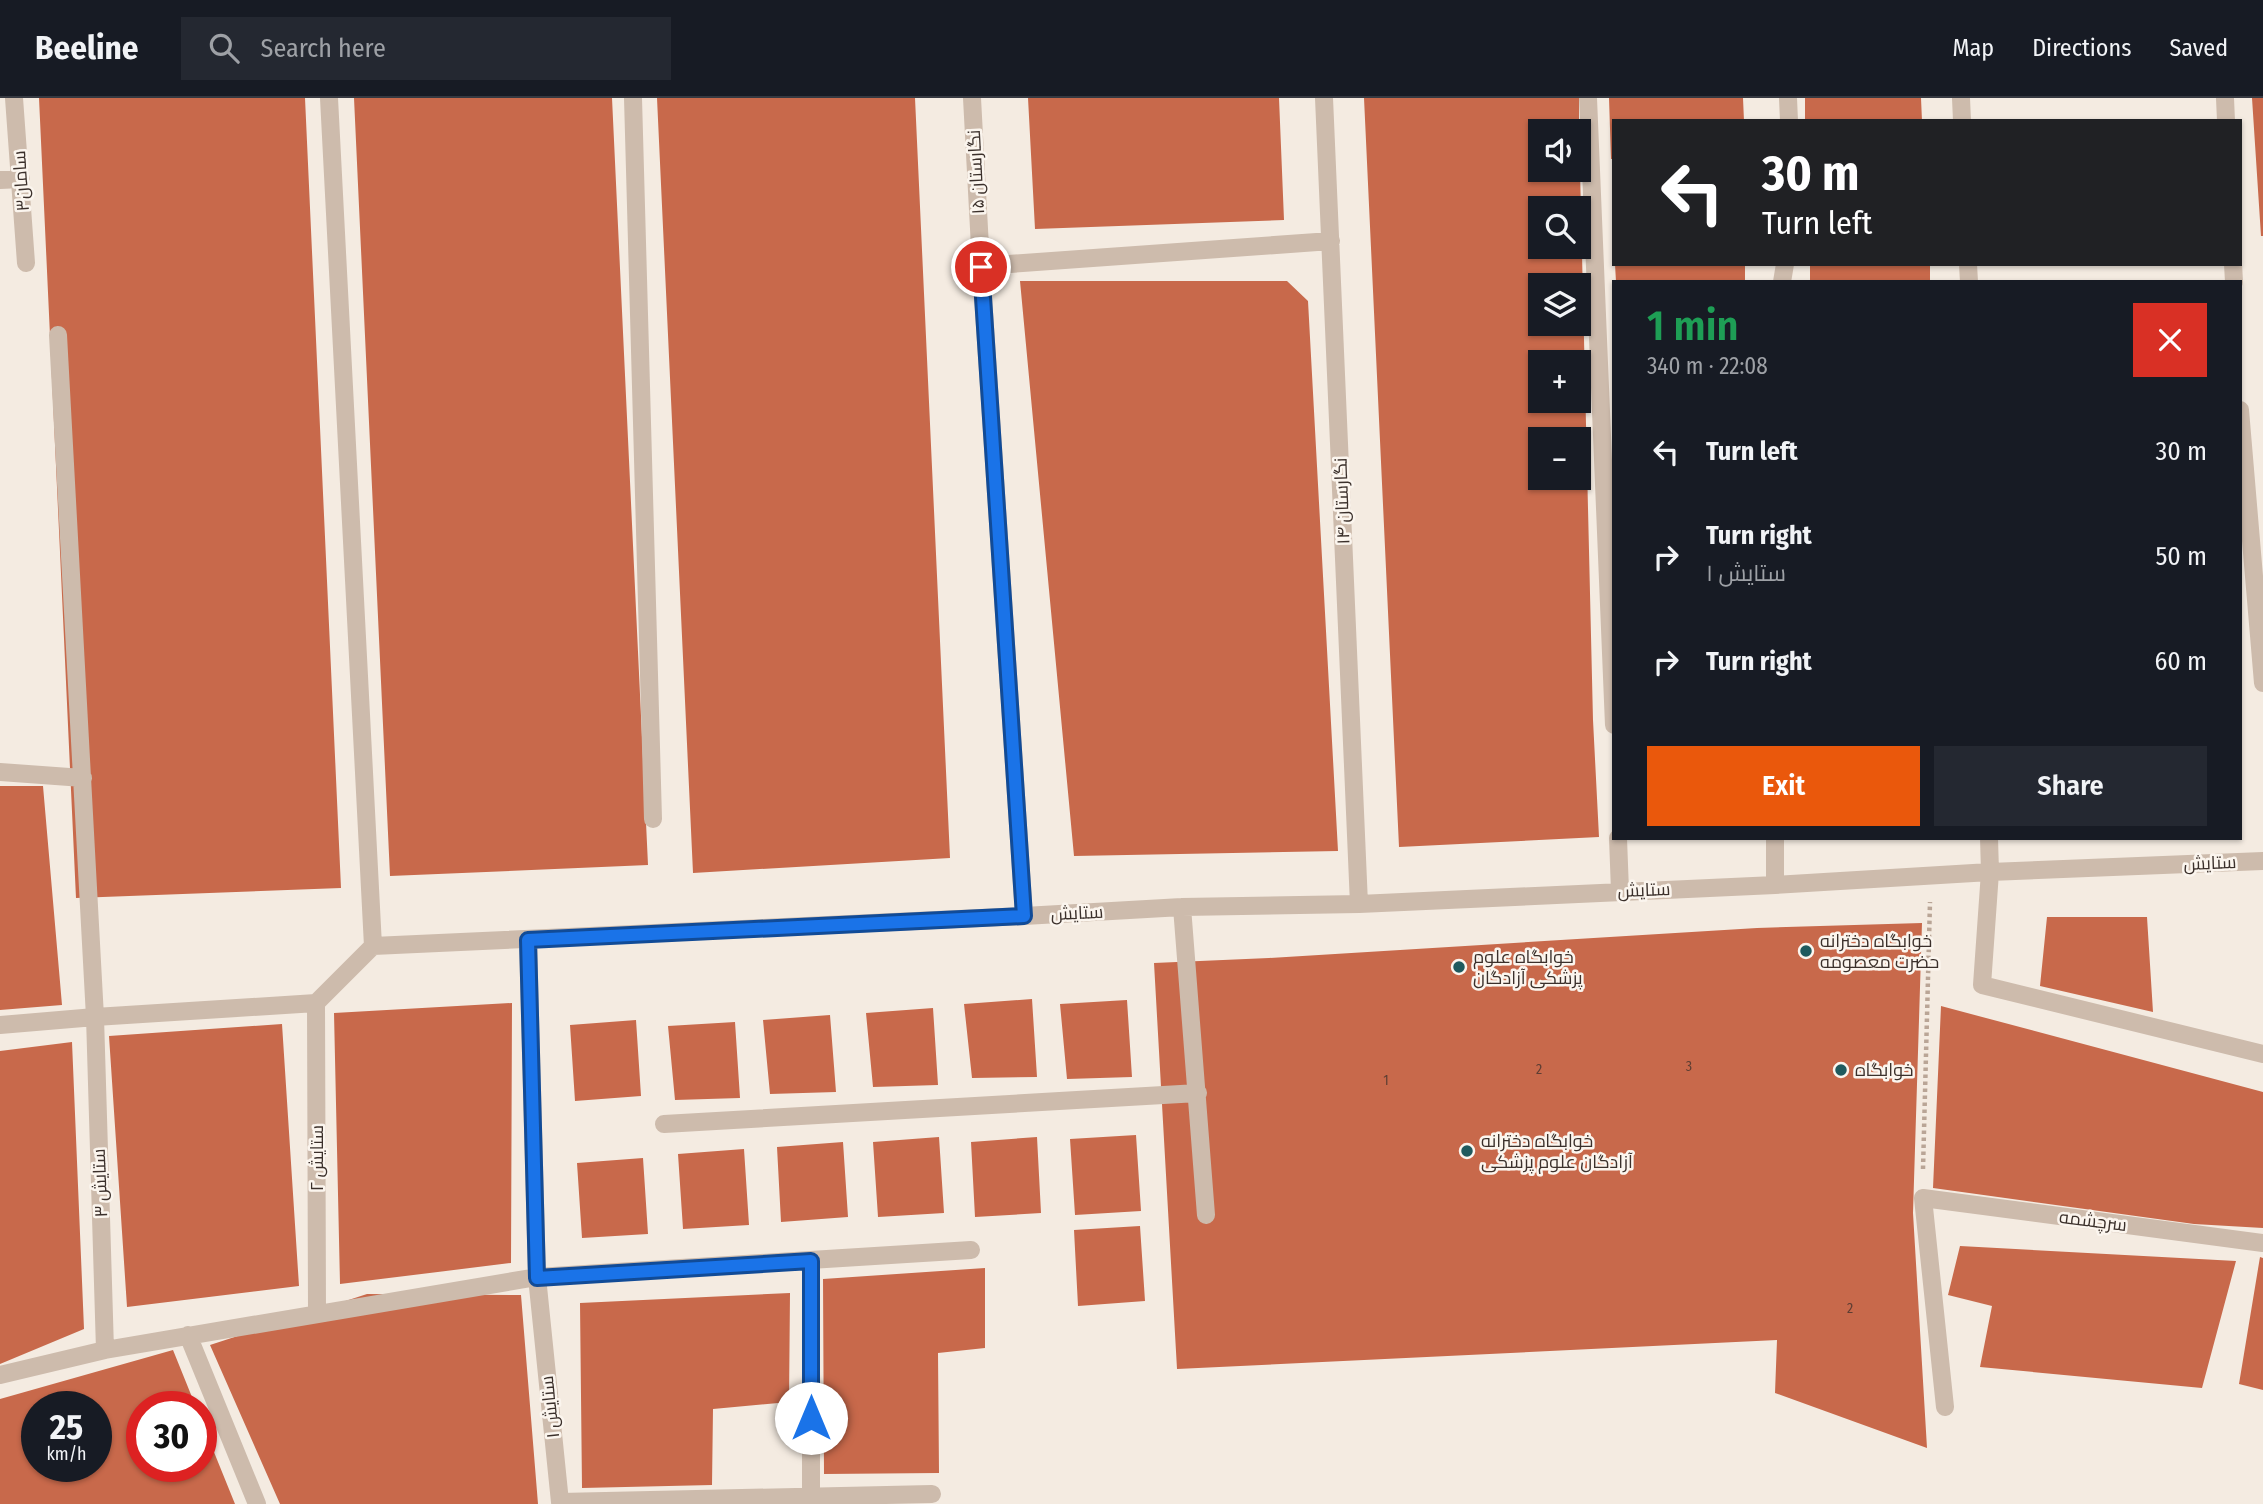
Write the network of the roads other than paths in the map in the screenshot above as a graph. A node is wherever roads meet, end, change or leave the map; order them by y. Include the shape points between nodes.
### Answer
1 (14, 98) edge
2 (329, 98) edge
3 (633, 98) edge
4 (972, 98) edge
5 (1324, 98) edge
6 (1588, 98) edge
7 (1788, 98) edge
8 (1961, 98) edge
9 (2225, 98) edge
10 (1790, 119) edge
11 (1962, 119) edge
12 (2226, 119) edge
13 (22, 179) junction
14 (0, 180) edge
15 (1331, 241) junction
16 (26, 263) dead end
17 (981, 267) junction
18 (58, 335) dead end
19 (2242, 434) edge
20 (1612, 677) edge
21 (2263, 683) edge
22 (0, 772) edge
23 (83, 778) junction
24 (653, 818) dead end
25 (1618, 840) edge
26 (1775, 840) edge
27 (1989, 840) edge
28 (2263, 861) edge
29 (1990, 872) junction
30 (1775, 885) junction
31 (1620, 891) junction
32 (1359, 904) junction
33 (1182, 907) junction
34 (1024, 916) junction
35 (528, 940) junction
36 (373, 946) junction
37 (316, 1003) junction
38 (94, 1017) junction
39 (0, 1025) edge
40 (2263, 1054) edge
41 (1198, 1093) junction
42 (664, 1124) dead end
43 (1206, 1215) dead end
44 (2263, 1243) edge
45 (971, 1250) dead end
46 (811, 1261) junction
47 (537, 1278) junction
48 (317, 1313) junction
49 (188, 1335) junction
50 (105, 1350) junction
51 (0, 1375) edge
52 (1945, 1407) dead end
53 (932, 1494) dead end
54 (811, 1496) junction
55 (560, 1503) edge
56 (257, 1504) edge

1 - 13 street, سامان۳
2 - 36 street
3 - 24 street
4 - 17 street, نگارستان ۱۵
5 - 15 street, نگارستان ۱۴
6 - 20 street
7 - 10 street
8 - 11 street
9 - 12 street
13 - 14 street
13 - 16 street, سامان۳
15 - 17 street
15 - 32 street, نگارستان ۱۴
17 - 34 street, نگارستان ۱۵
18 - 23 street, ستایش ۳
19 - 21 street
22 - 23 street
23 - 38 street, ستایش ۳
25 - 31 street
26 - 30 street
27 - 29 street
28 - 29 street, ستایش
29 - 30 street, ستایش
29 - 40 street via 1982,985
30 - 31 street, ستایش
31 - 32 street, ستایش
32 - 33 street, ستایش
33 - 34 street, ستایش
33 - 41 street
34 - 35 street, ستایش
35 - 36 street, ستایش
35 - 47 street, ستایش ۱
36 - 37 street
37 - 38 street
37 - 48 street, ستایش ۲
38 - 39 street
38 - 50 street, ستایش ۳
41 - 42 street
41 - 43 street
44 - 52 street, سرچشمه via 1923,1198
45 - 46 street
46 - 47 street
46 - 54 street
47 - 48 street
47 - 55 street, ستایش ۱
48 - 49 street
49 - 50 street
49 - 56 street
50 - 51 street
53 - 54 street, ستایش ۱
54 - 55 street, ستایش ۱

